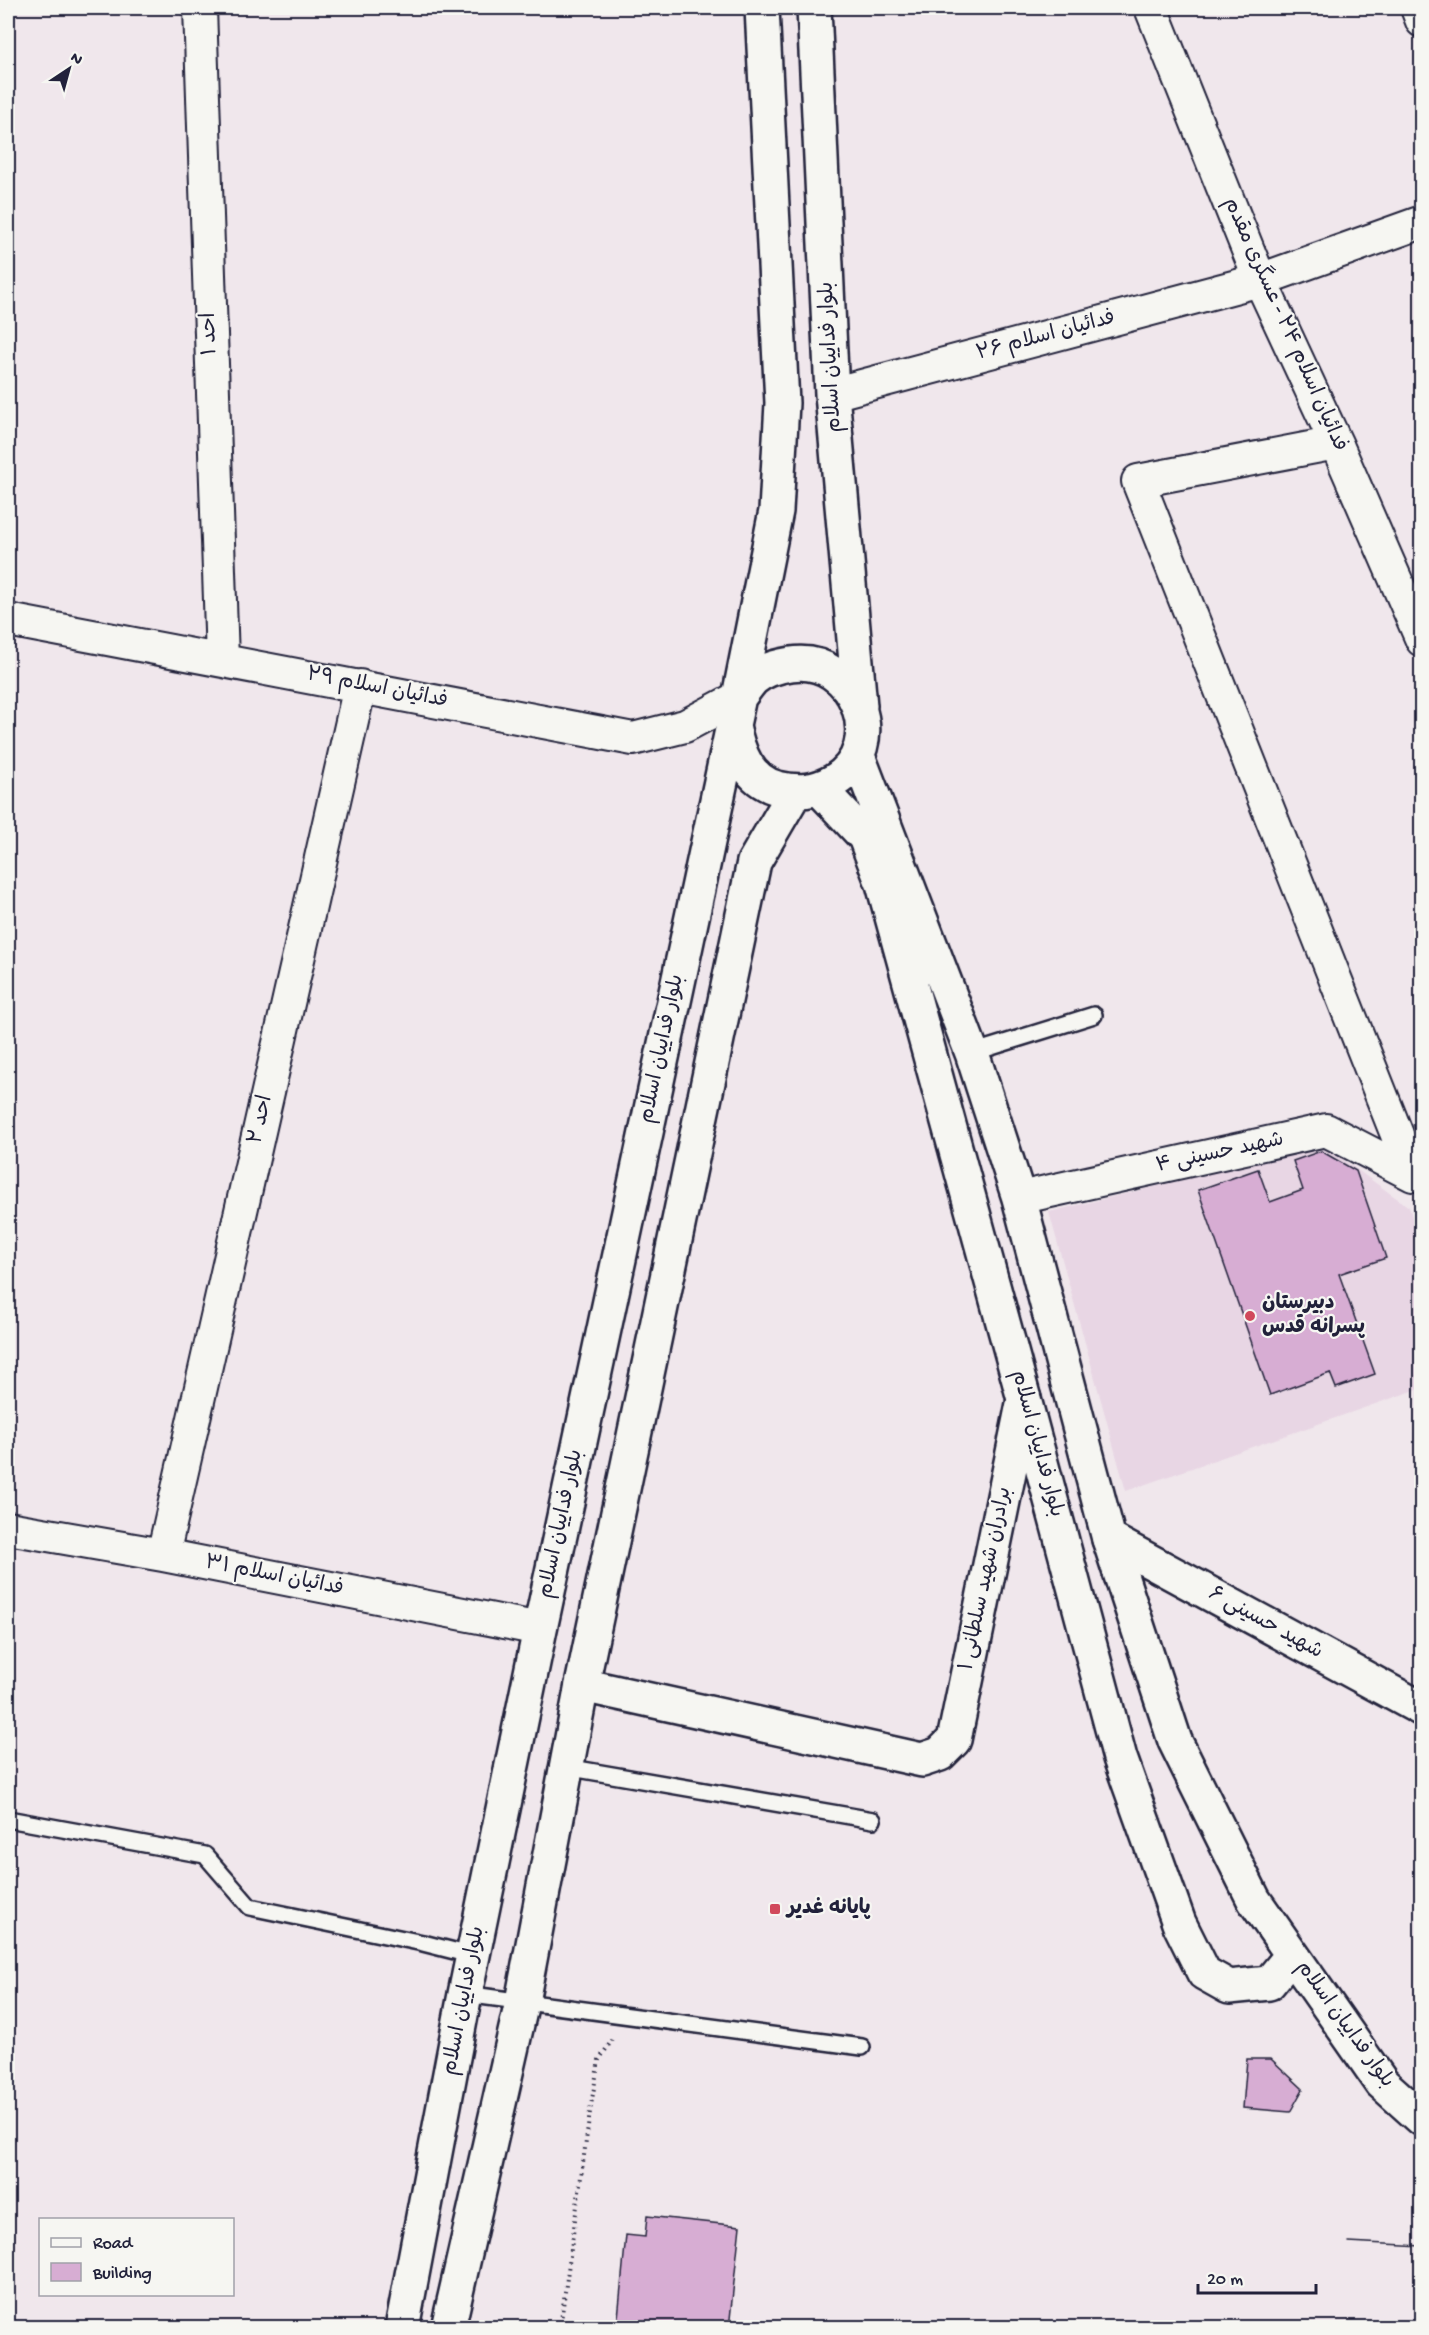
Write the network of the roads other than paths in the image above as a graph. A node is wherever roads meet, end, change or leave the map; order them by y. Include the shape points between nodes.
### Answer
1 (200, 8) edge
2 (762, 8) edge
3 (814, 8) edge
4 (1151, 8) edge
5 (1417, 8) edge
6 (1422, 21) edge
7 (1422, 222) edge
8 (1260, 280) junction
9 (832, 394) junction
10 (1336, 443) junction
11 (8, 620) edge
12 (1422, 640) edge
13 (222, 660) junction
14 (360, 686) junction
15 (860, 705) junction
16 (736, 710) junction
17 (858, 756) junction
18 (807, 790) junction
19 (1094, 1015) dead end
20 (972, 1053) junction
21 (1417, 1174) edge
22 (1019, 1198) junction
23 (1024, 1399) junction
24 (8, 1528) edge
25 (1109, 1539) junction
26 (163, 1555) junction
27 (540, 1629) junction
28 (582, 1685) junction
29 (1419, 1706) edge
30 (566, 1767) junction
31 (8, 1819) edge
32 (873, 1820) dead end
33 (1292, 1955) junction
34 (474, 1956) junction
35 (465, 1994) junction
36 (522, 2002) junction
37 (862, 2048) dead end
38 (1422, 2119) edge
39 (402, 2328) edge
40 (448, 2328) edge

1 - 13 street, احد ۱
2 - 16 main road, بلوار فداییان اسلام via 783,403 776,511
3 - 9 main road, بلوار فداییان اسلام
4 - 8 street, فدائیان اسلام ۲۴ - عسگری مقدم
5 - 6 street
7 - 8 street, فدائیان اسلام ۲۶
8 - 9 street, فدائیان اسلام ۲۶
8 - 10 street, فدائیان اسلام ۲۴ - عسگری مقدم
9 - 15 main road, بلوار فداییان اسلام
10 - 12 street, فدائیان اسلام ۲۴ - عسگری مقدم
10 - 21 street via 1138,481
11 - 13 street, فدائیان اسلام ۲۹
13 - 14 street, فدائیان اسلام ۲۹
14 - 16 street, فدائیان اسلام ۲۹ via 633,739
14 - 26 street, احد ۲
15 - 16 main road via 846,684 826,668 801,662 776,666 754,679
15 - 17 main road via 863,731
16 - 18 main road via 737,749 749,771 770,786
16 - 27 main road, بلوار فداییان اسلام
17 - 18 main road via 842,776
17 - 20 main road, بلوار فداییان اسلام
18 - 23 main road, بلوار فداییان اسلام via 865,837 883,884
18 - 28 main road via 754,862
19 - 20 lane
20 - 22 main road, بلوار فداییان اسلام
21 - 22 street, شهید حسینی ۴ via 1326,1130
22 - 25 main road, بلوار فداییان اسلام
23 - 28 main road, برادران شهید سلطانی ۱ via 954,1740 940,1754 922,1760
23 - 33 main road, بلوار فداییان اسلام via 1120,1758 1179,1923 1204,1973 1228,1988 1269,1983
24 - 26 street, فدائیان اسلام ۳۱
25 - 29 main road, شهید حسینی ۶
25 - 33 main road, بلوار فداییان اسلام via 1175,1741 1254,1900
26 - 27 street, فدائیان اسلام ۳۱
27 - 34 main road, بلوار فداییان اسلام
28 - 30 main road
30 - 32 lane
30 - 36 main road
31 - 34 lane via 205,1855 250,1907
33 - 38 main road, بلوار فداییان اسلام via 1382,2083
34 - 35 main road, بلوار فداییان اسلام
35 - 36 lane
35 - 39 main road, بلوار فداییان اسلام
36 - 37 lane
36 - 40 main road

